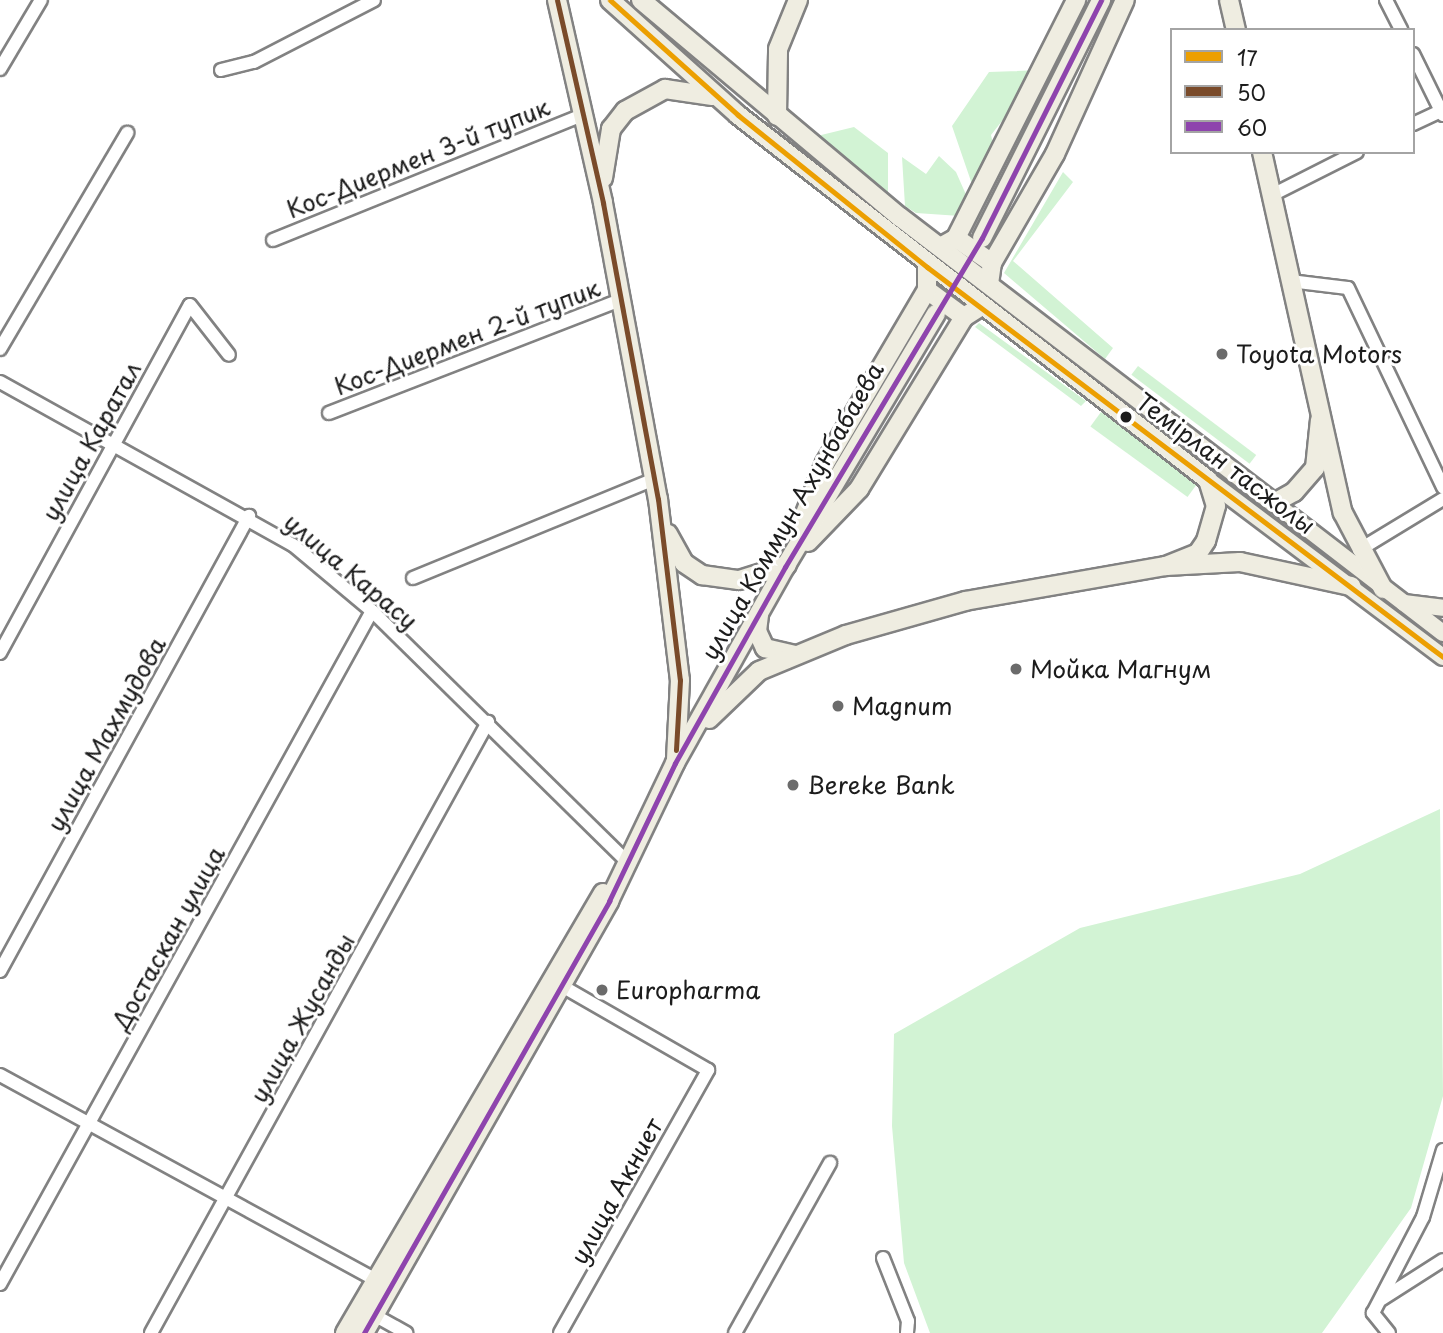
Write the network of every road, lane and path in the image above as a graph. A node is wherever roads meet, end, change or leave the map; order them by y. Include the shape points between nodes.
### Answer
1 (41, 0) edge
2 (374, 0) edge
3 (557, 0) edge
4 (610, 0) edge
5 (641, 0) edge
6 (798, 0) edge
7 (1076, 0) edge
8 (1101, 0) edge
9 (1125, 0) edge
10 (1229, 0) edge
11 (1386, 0) edge
12 (1236, 28) edge
13 (1400, 28) edge
14 (1415, 58) edge
15 (0, 69) edge
16 (221, 70) dead end
17 (720, 99) junction
18 (1442, 112) edge
19 (580, 116) junction
20 (777, 116) junction
21 (1415, 123) edge
22 (127, 133) dead end
23 (1262, 154) edge
24 (1353, 154) edge
25 (1272, 195) junction
26 (603, 203) junction
27 (982, 239) dead end
28 (272, 240) dead end
29 (948, 242) junction
30 (992, 263) junction
31 (927, 267) junction
32 (1290, 281) junction
33 (989, 284) junction
34 (927, 290) junction
35 (621, 300) junction
36 (980, 307) junction
37 (936, 314) dead end
38 (964, 317) junction
39 (0, 349) edge
40 (229, 355) dead end
41 (0, 382) edge
42 (329, 413) dead end
43 (1320, 420) junction
44 (114, 440) junction
45 (654, 479) junction
46 (1208, 480) junction
47 (1443, 487) edge
48 (658, 499) junction
49 (1443, 499) edge
50 (1274, 503) junction
51 (249, 516) junction
52 (1359, 550) junction
53 (1166, 566) junction
54 (785, 567) junction
55 (413, 578) dead end
56 (1351, 586) junction
57 (1383, 589) junction
58 (1400, 602) junction
59 (1443, 608) edge
60 (372, 611) junction
61 (759, 613) junction
62 (1443, 633) edge
63 (0, 653) edge
64 (796, 655) junction
65 (1443, 656) edge
66 (488, 722) junction
67 (675, 763) junction
68 (625, 860) junction
69 (588, 925) junction
70 (0, 971) edge
71 (560, 985) junction
72 (0, 1075) edge
73 (90, 1124) junction
74 (1443, 1150) edge
75 (830, 1163) dead end
76 (226, 1199) junction
77 (883, 1258) dead end
78 (1443, 1260) edge
79 (376, 1280) junction
80 (0, 1284) edge
81 (1381, 1299) junction
82 (374, 1315) junction
83 (151, 1333) edge
84 (345, 1333) edge
85 (364, 1333) edge
86 (406, 1333) edge
87 (560, 1333) edge
88 (735, 1333) edge
89 (907, 1333) edge
90 (1389, 1333) edge

1 - 15 street
2 - 16 street via 254,62
3 - 19 highway
4 - 17 highway, Темірлан тасжолы
5 - 20 highway
6 - 20 highway via 774,71
7 - 29 highway
8 - 27 highway
9 - 30 highway via 1055,154
10 - 12 highway
11 - 13 street
14 - 18 street
17 - 26 highway via 691,89 665,89 625,111 602,159
17 - 31 highway, Темірлан тасжолы
18 - 21 street
19 - 26 highway
19 - 28 street, Кос-Диермен 3-й тупик
20 - 29 highway
22 - 39 street
23 - 25 highway
24 - 25 street
25 - 32 highway
26 - 35 highway
29 - 30 highway
29 - 33 highway, Темірлан тасжолы
30 - 33 highway
31 - 34 highway
31 - 36 highway, Темірлан тасжолы
32 - 43 highway
32 - 47 street via 1348,288
33 - 50 highway, Темірлан тасжолы
34 - 38 highway
34 - 54 highway via 825,463
35 - 42 street, Кос-Диермен 2-й тупик
35 - 45 highway
36 - 38 highway
36 - 46 highway, Темірлан тасжолы
37 - 54 highway, улица Коммун Ахунбабаева
38 - 54 highway via 859,489
40 - 44 street, улица Каратал via 190,305
41 - 44 street, улица Карасу
43 - 50 highway via 1315,468 1294,492
43 - 52 highway
44 - 51 street, улица Карасу
44 - 63 street, улица Каратал
45 - 48 highway
45 - 55 street
46 - 53 highway via 1216,506 1206,541 1198,553
46 - 56 main road, Темірлан тасжолы
48 - 54 highway via 672,546 702,575 739,580
48 - 67 highway via 680,680
49 - 52 street
50 - 57 main road, Темірлан тасжолы
51 - 60 street, улица Карасу
51 - 70 street, улица Махмудова
52 - 57 highway
53 - 56 highway via 1274,565
53 - 64 highway via 940,607
54 - 61 highway, улица Коммун Ахунбабаева
56 - 65 main road, Темірлан тасжолы
57 - 58 main road, Темірлан тасжолы
58 - 59 main road
58 - 62 main road, Темірлан тасжолы
60 - 66 street, улица Карасу
60 - 73 street, Достаскан улица
61 - 64 highway via 757,631 765,648
61 - 67 highway, улица Коммун Ахунбабаева
64 - 67 highway via 740,683
66 - 68 street, улица Карасу
66 - 76 street, улица Жусанды
67 - 68 highway, улица Коммун Ахунбабаева
68 - 69 highway, улица Коммун Ахунбабаева
69 - 71 highway
69 - 79 highway
71 - 82 highway
71 - 87 street, улица Акниет via 708,1070
72 - 73 street
73 - 76 street
73 - 80 street, Достаскан улица
74 - 81 street via 1423,1217
75 - 88 street
76 - 79 street
76 - 83 street, улица Жусанды
77 - 89 street via 908,1321
78 - 81 street
79 - 84 highway
81 - 90 street via 1373,1313
82 - 85 highway
82 - 86 street

